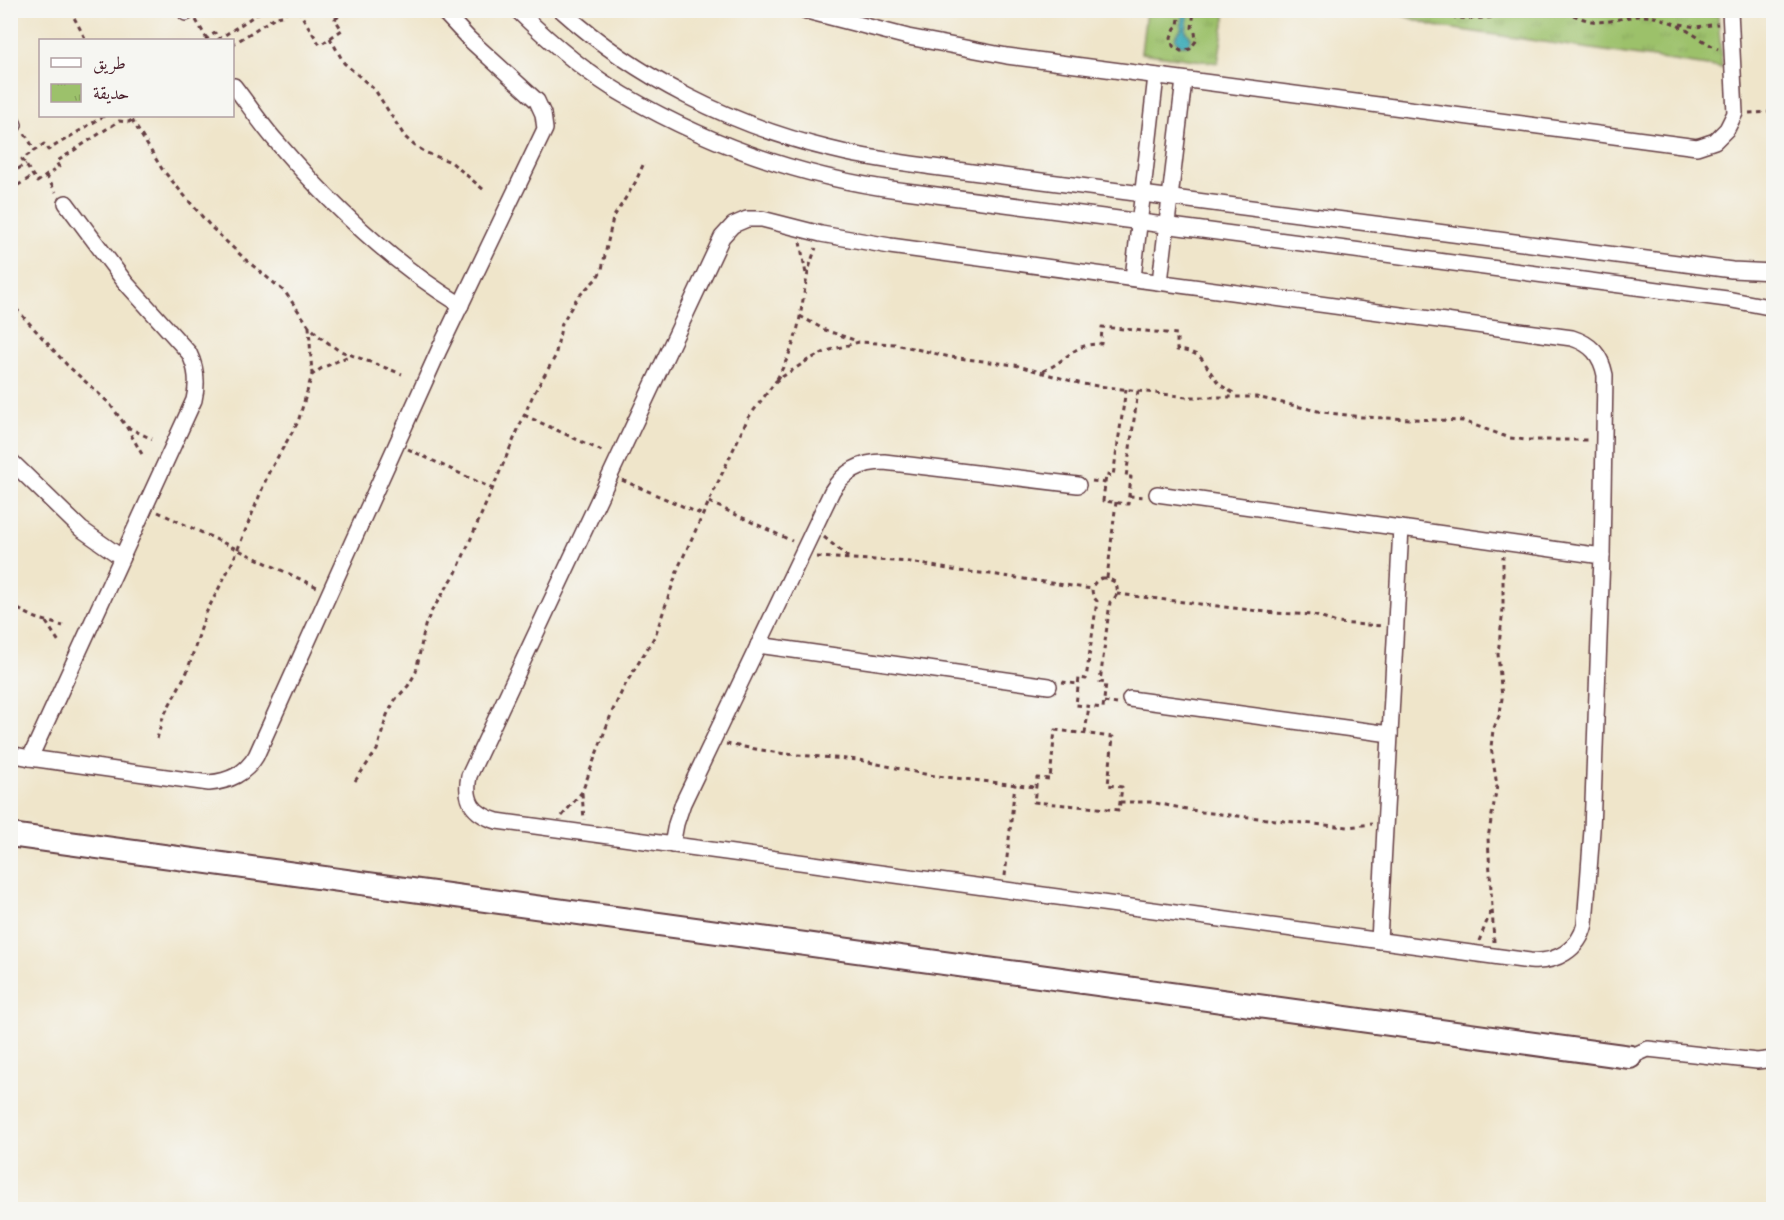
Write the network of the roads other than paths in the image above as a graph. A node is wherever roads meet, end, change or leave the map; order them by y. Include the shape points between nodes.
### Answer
1 (442, 10) edge
2 (517, 10) edge
3 (561, 10) edge
4 (803, 10) edge
5 (1731, 17) edge
6 (1156, 76) junction
7 (1184, 80) junction
8 (234, 86) dead end
9 (1143, 194) junction
10 (1170, 198) junction
11 (66, 203) dead end
12 (1140, 221) junction
13 (1167, 225) junction
14 (1773, 272) edge
15 (1133, 278) junction
16 (1160, 282) junction
17 (461, 305) junction
18 (1773, 308) edge
19 (10, 460) edge
20 (1078, 485) dead end
21 (1157, 494) dead end
22 (1401, 528) junction
23 (1602, 556) junction
24 (121, 557) junction
25 (758, 645) junction
26 (1049, 686) dead end
27 (1130, 699) dead end
28 (1390, 734) junction
29 (10, 753) edge
30 (30, 758) junction
31 (10, 835) edge
32 (672, 845) junction
33 (1379, 941) junction
34 (1630, 1057) joint
35 (1773, 1059) edge

1 - 17 street via 537,101 545,122 543,137
2 - 12 street via 563,52 623,95 722,143 792,168 860,185
3 - 9 street via 605,46 666,85 729,116 796,140 863,157
4 - 6 street via 957,48
5 - 7 street via 1735,113 1715,141 1697,147
6 - 7 street
6 - 9 street
7 - 10 street
8 - 17 street via 274,139 351,220 414,274
9 - 10 street
9 - 12 street
10 - 13 street
10 - 14 street via 1732,270
11 - 24 street via 125,282 184,345 196,372 194,400
12 - 13 street
12 - 15 street
13 - 16 street
13 - 18 street
15 - 16 street
15 - 32 street via 890,246 755,218 740,221 727,230 467,784 473,807 487,818
16 - 23 street via 1580,340 1600,358 1605,375
17 - 30 street via 250,765 235,777 209,783
19 - 24 street via 81,529
20 - 25 street via 875,462 857,467 842,477 832,491
21 - 22 street
22 - 23 street
22 - 28 street
23 - 33 street via 1592,830 1583,932 1572,948 1556,958 1530,961
24 - 30 street
25 - 26 street
25 - 32 street via 683,803
27 - 28 street
28 - 33 street
29 - 30 street
31 - 34 main road
32 - 33 street
34 - 35 street via 1648,1049 1748,1061

